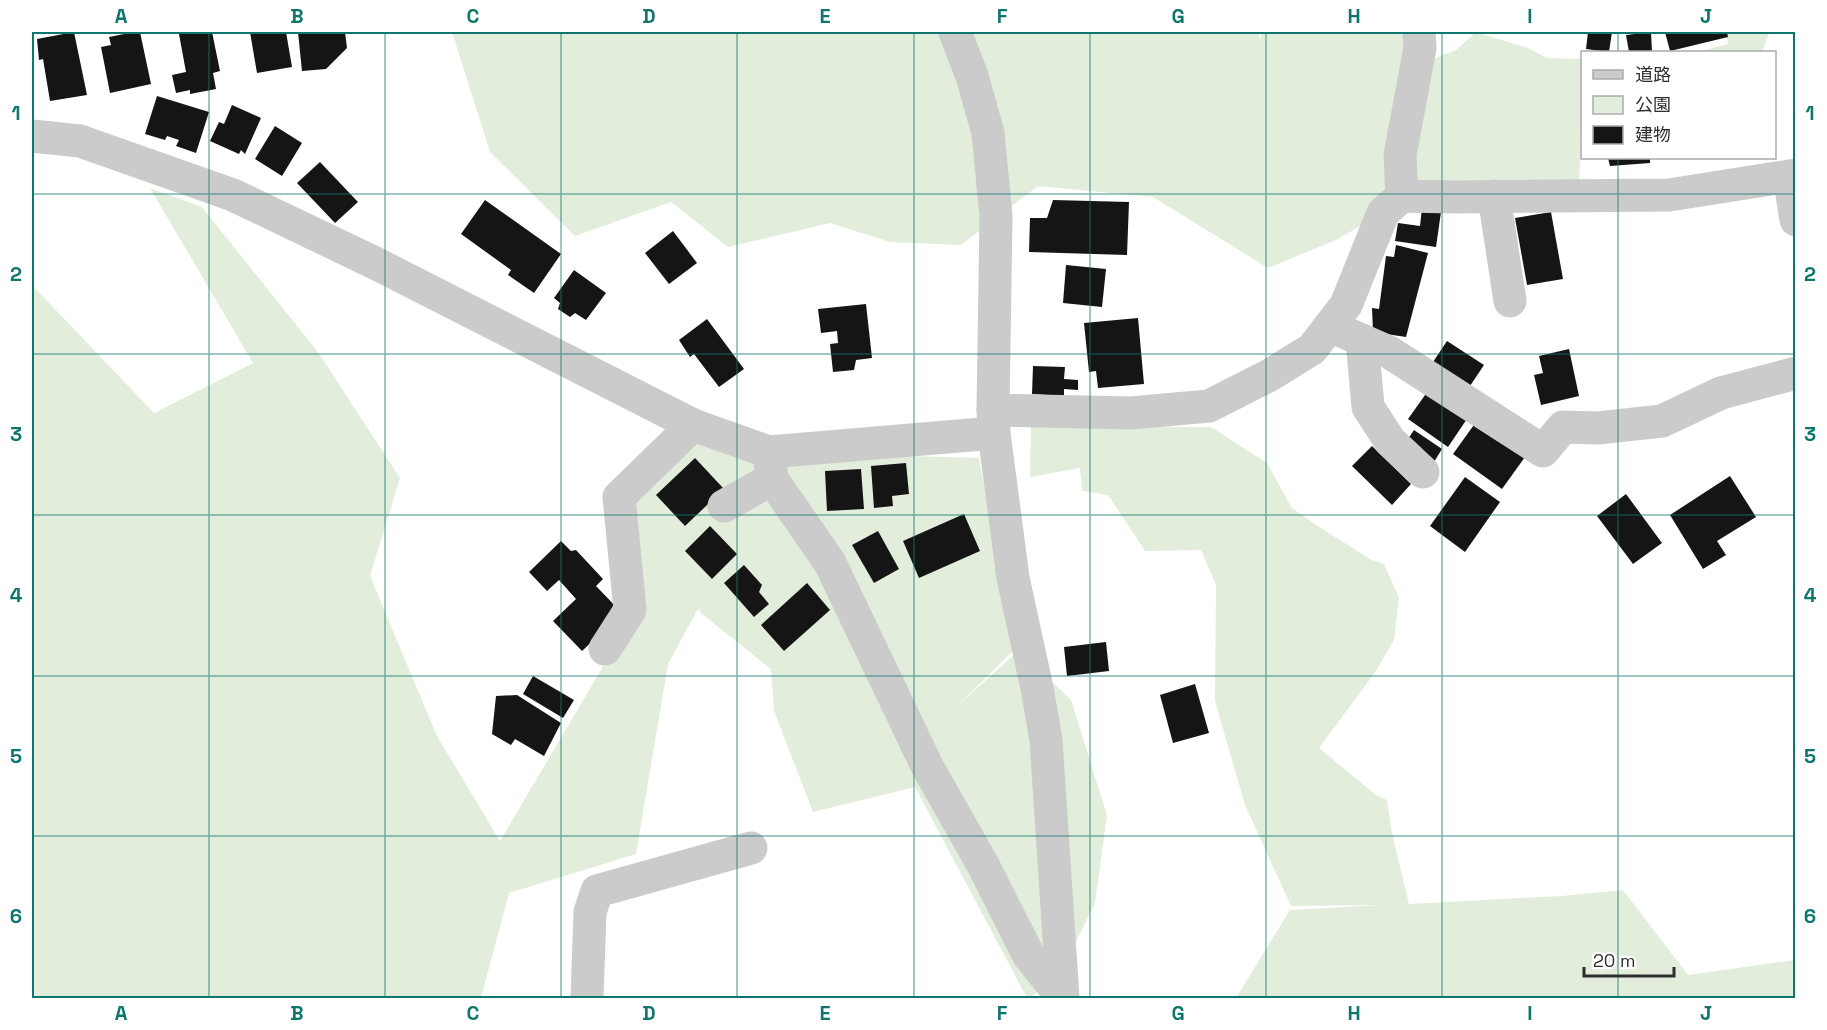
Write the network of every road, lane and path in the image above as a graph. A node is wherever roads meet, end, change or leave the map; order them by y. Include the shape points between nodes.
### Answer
1 (955, 32) edge
2 (1419, 32) edge
3 (32, 136) edge
4 (1792, 176) edge
5 (1402, 196) junction
6 (1494, 196) junction
7 (1796, 220) edge
8 (1510, 301) dead end
9 (1330, 326) junction
10 (1362, 340) junction
11 (1796, 373) edge
12 (993, 422) junction
13 (693, 425) junction
14 (771, 466) junction
15 (1423, 472) dead end
16 (724, 506) dead end
17 (605, 649) dead end
18 (751, 848) dead end
19 (1062, 998) edge
20 (587, 999) edge

1 - 12 street via 988,133 994,192
2 - 5 street via 1420,48 1400,155
3 - 13 street via 80,141 233,195
4 - 6 street via 1669,195
4 - 7 street
5 - 6 street
5 - 9 street via 1383,213 1346,305
6 - 8 street
9 - 10 street
9 - 12 street via 1312,349 1209,406
10 - 11 street via 1389,352 1543,451 1563,427 1598,428 1662,421 1721,393
10 - 15 street via 1368,407 1390,441
12 - 14 street
12 - 19 street via 1013,578 1046,740
13 - 14 street
13 - 17 street via 619,497 630,610
14 - 16 street
14 - 19 street via 830,563 927,766 1029,956
18 - 20 street via 597,891 590,912

